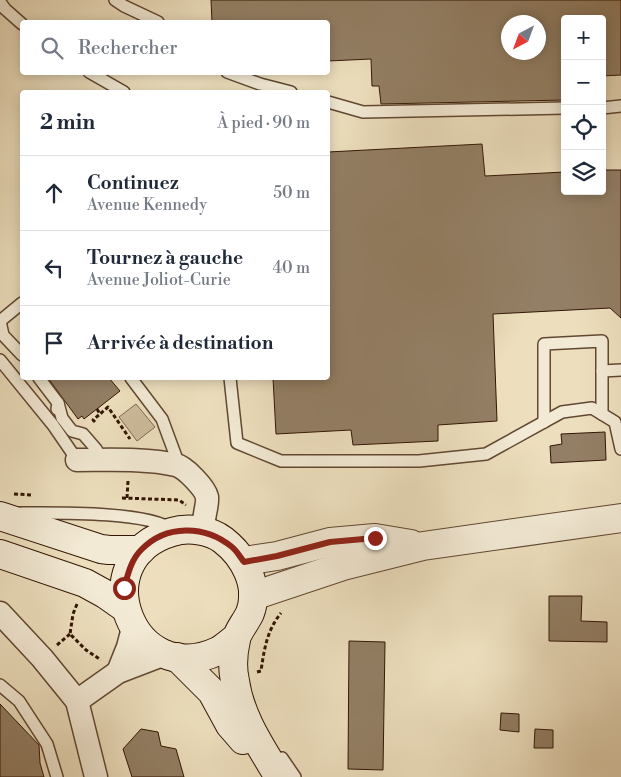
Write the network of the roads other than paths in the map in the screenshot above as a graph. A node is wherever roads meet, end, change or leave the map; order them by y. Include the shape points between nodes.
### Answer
1 (116, 0) edge
2 (0, 2) edge
3 (154, 20) edge
4 (20, 22) edge
5 (94, 75) edge
6 (235, 75) edge
7 (120, 90) edge
8 (284, 90) edge
9 (330, 103) edge
10 (621, 106) edge
11 (561, 108) edge
12 (606, 108) edge
13 (20, 305) edge
14 (20, 353) edge
15 (0, 360) edge
16 (621, 370) edge
17 (602, 371) junction
18 (41, 380) edge
19 (133, 380) edge
20 (230, 380) edge
21 (58, 403) junction
22 (602, 414) junction
23 (618, 418) edge
24 (544, 422) junction
25 (53, 425) junction
26 (619, 434) edge
27 (621, 449) edge
28 (77, 460) joint
29 (102, 460) junction
30 (179, 465) junction
31 (5, 508) edge
32 (621, 518) edge
33 (204, 525) junction
34 (174, 531) junction
35 (423, 546) junction
36 (141, 550) junction
37 (0, 554) edge
38 (244, 562) junction
39 (253, 596) junction
40 (0, 613) edge
41 (130, 618) junction
42 (240, 631) junction
43 (171, 656) junction
44 (118, 672) junction
45 (0, 685) edge
46 (77, 701) junction
47 (57, 777) edge
48 (96, 777) edge
49 (279, 777) edge
50 (295, 777) edge

1 - 3 lane
2 - 4 lane
5 - 7 lane
6 - 8 lane
9 - 11 lane via 364,112
10 - 12 lane
13 - 14 lane via 0,321 3,335
15 - 25 lane
16 - 17 lane
17 - 22 lane
17 - 24 lane via 602,341 544,344
18 - 21 lane
19 - 30 lane via 162,419
20 - 24 lane via 237,443 281,461 419,461 486,454
21 - 25 lane
21 - 29 lane via 62,418 72,431 83,434
22 - 23 lane
22 - 24 lane via 592,408 562,412
23 - 26 lane
25 - 28 lane
26 - 27 lane
28 - 29 street
29 - 30 street
30 - 33 street via 199,482 207,497
31 - 34 lane via 120,516 165,524
31 - 36 main road via 109,550
32 - 35 main road
33 - 34 main road
33 - 38 main road via 234,548
34 - 36 main road via 156,538
35 - 38 main road via 375,538 330,542
35 - 39 main road via 342,566
36 - 41 main road via 129,568 124,588
37 - 41 main road via 85,583 105,594
38 - 39 main road via 251,578
39 - 42 main road via 251,611
40 - 46 street
41 - 43 main road via 147,644
41 - 44 street via 128,647
42 - 43 main road via 219,651 198,658
42 - 49 main road via 233,661 240,704
42 - 50 lane via 249,697 263,733
43 - 44 street
43 - 49 main road via 212,692 230,725
44 - 46 street
45 - 47 lane via 19,701 47,744
46 - 48 street

